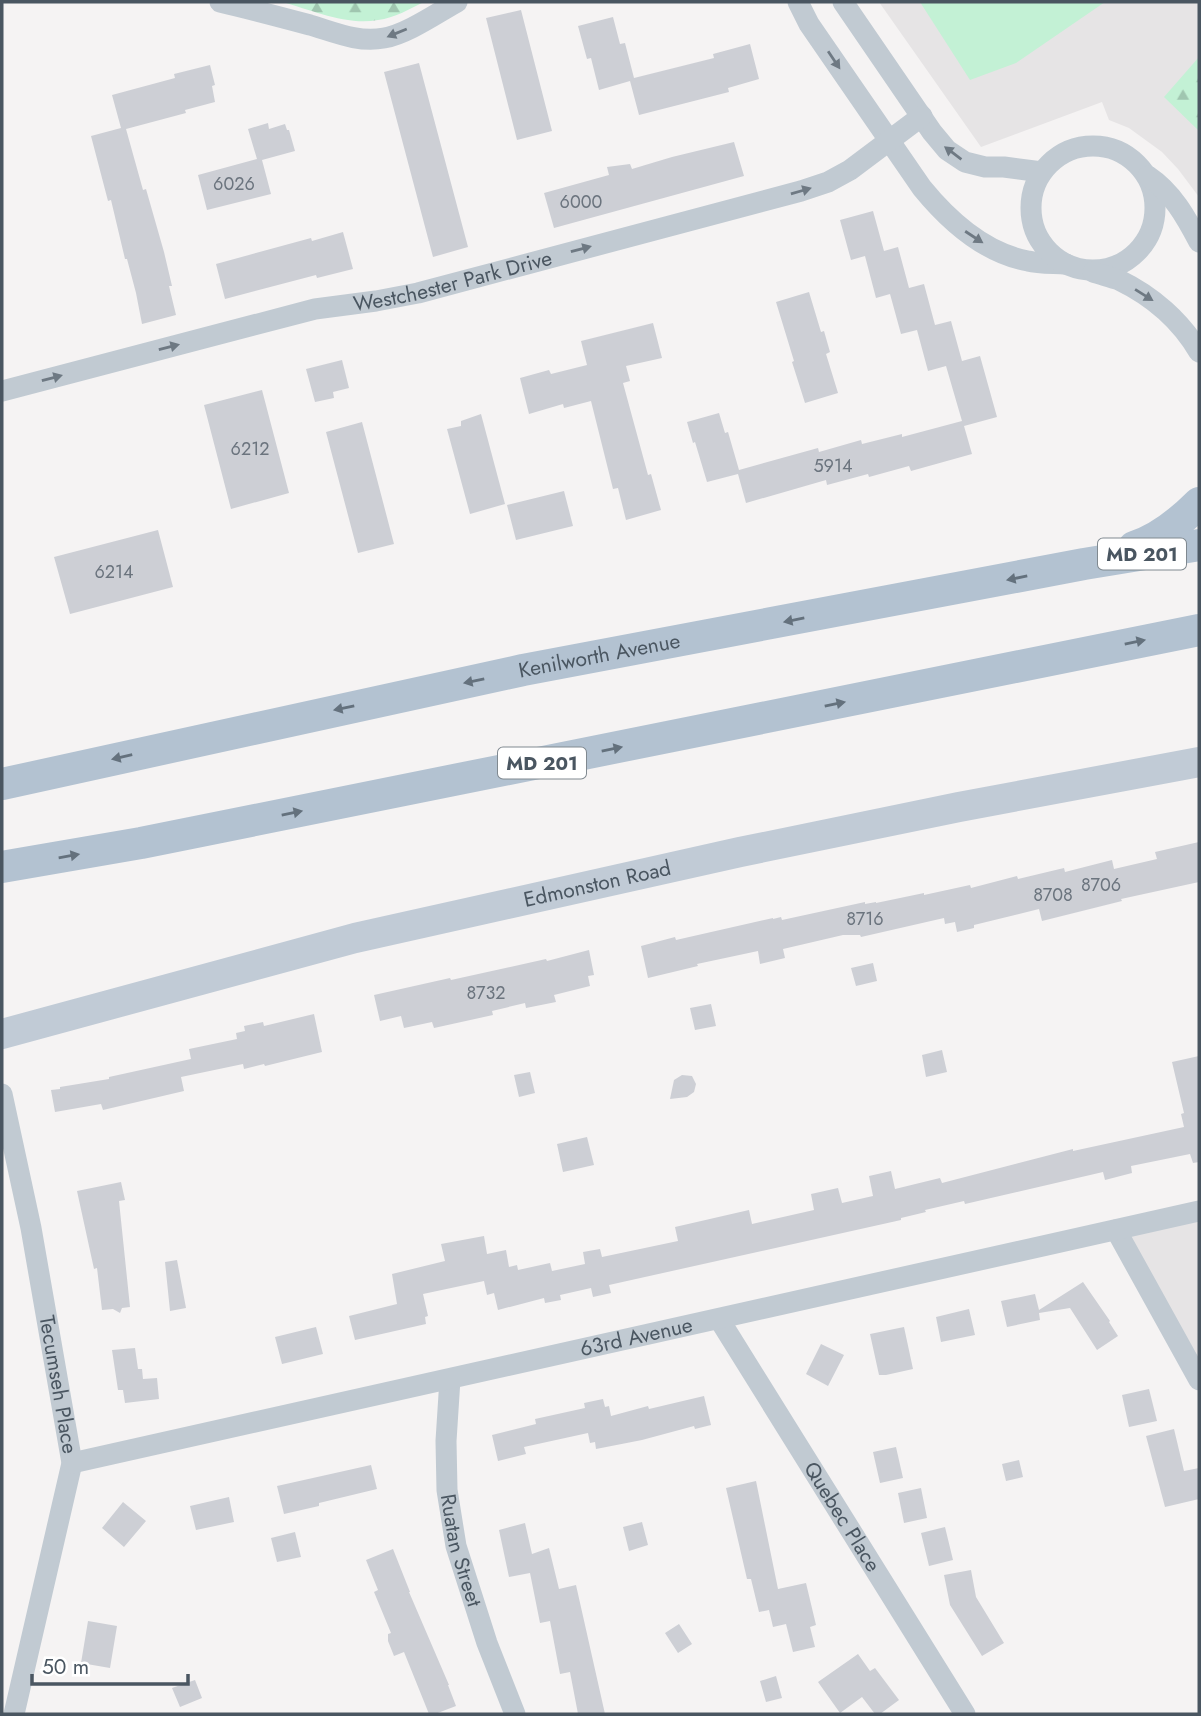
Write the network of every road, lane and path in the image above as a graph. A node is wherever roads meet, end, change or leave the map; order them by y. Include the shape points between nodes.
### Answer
1 (220, 2) edge
2 (457, 2) edge
3 (798, 2) edge
4 (843, 2) edge
5 (922, 116) junction
6 (889, 141) junction
7 (1042, 172) junction
8 (1147, 175) junction
9 (1199, 242) edge
10 (1074, 267) junction
11 (1199, 352) edge
12 (2, 391) edge
13 (1199, 503) edge
14 (1199, 545) edge
15 (1084, 564) junction
16 (1195, 632) edge
17 (1199, 762) edge
18 (2, 784) edge
19 (2, 867) edge
20 (2, 1034) edge
21 (2, 1094) edge
22 (1199, 1211) edge
23 (1116, 1230) junction
24 (719, 1319) junction
25 (450, 1379) junction
26 (1199, 1380) edge
27 (72, 1463) junction
28 (14, 1714) edge
29 (514, 1714) edge
30 (965, 1714) edge

2 -> 1 street via 397,34 368,39
3 -> 6 street
4 - 5 street
5 - 6 street, Westchester Park Drive
7 -> 5 street via 965,162 947,150
6 -> 10 street via 940,210 974,238 1011,257
12 -> 6 street, Westchester Park Drive via 315,309 418,293 801,191 828,182
7 - 8 street via 1069,150 1093,145 1122,152
7 - 10 street via 1032,195 1034,227 1042,244
8 - 9 street via 1176,204
8 - 10 street via 1156,206 1154,225 1144,244 1113,267
10 -> 11 street via 1118,280 1148,297 1177,322
13 - 15 main road via 1147,543
14 - 15 main road, Kenilworth Avenue / MD 201
15 -> 18 main road, Kenilworth Avenue / MD 201 via 523,670
19 -> 16 main road, MD 201 via 168,838
17 - 20 street, Edmonston Road via 740,852 355,938
21 - 27 street, Tecumseh Place via 31,1228
22 - 23 street, 63rd Avenue
23 - 24 street, 63rd Avenue
23 - 26 street
24 - 25 street, 63rd Avenue
24 - 30 street, Quebec Place
25 - 27 street, 63rd Avenue
25 - 29 street, Ruatan Street via 447,1478 456,1546
27 - 28 street, Tecumseh Place

